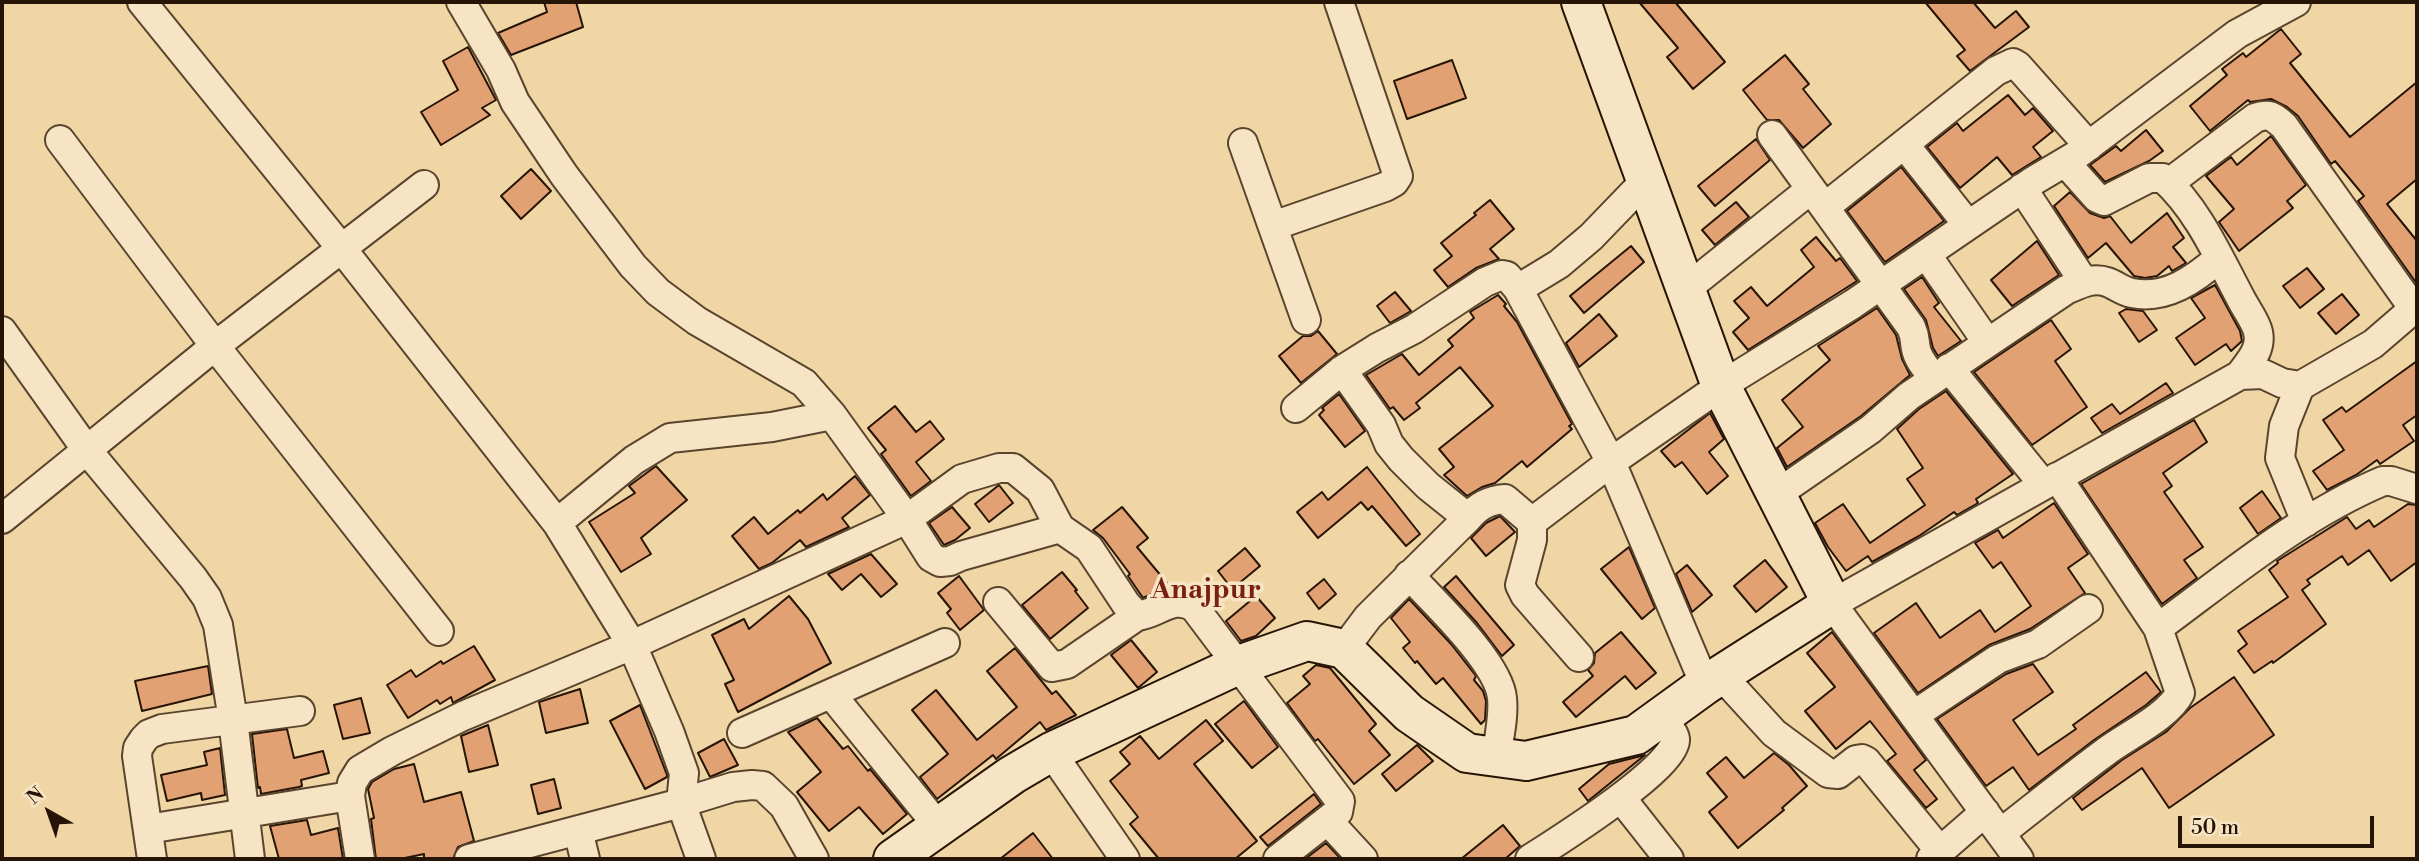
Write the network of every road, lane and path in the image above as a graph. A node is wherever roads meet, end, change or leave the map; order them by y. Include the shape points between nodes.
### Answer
1 (142, 2) edge
2 (461, 2) edge
3 (1339, 2) edge
4 (1581, 2) edge
5 (2297, 2) edge
6 (1772, 135) dead end
7 (60, 140) dead end
8 (1243, 143) dead end
9 (1904, 144) junction
10 (2089, 146) junction
11 (2065, 162) junction
12 (1646, 180) junction
13 (2169, 183) junction
14 (424, 185) dead end
15 (2022, 188) junction
16 (1818, 198) junction
17 (1968, 225) junction
18 (1273, 226) junction
19 (342, 249) junction
20 (1926, 254) junction
21 (2219, 258) junction
22 (2084, 282) junction
23 (1881, 285) junction
24 (1518, 289) junction
25 (1686, 289) junction
26 (2416, 308) edge
27 (1306, 320) dead end
28 (2, 331) edge
29 (1987, 342) junction
30 (215, 346) junction
31 (1342, 370) junction
32 (1942, 374) junction
33 (2239, 375) junction
34 (1721, 386) junction
35 (2300, 386) junction
36 (818, 399) junction
37 (1296, 408) dead end
38 (86, 449) junction
39 (1611, 462) junction
40 (2050, 481) junction
41 (2417, 489) edge
42 (1777, 494) junction
43 (1468, 518) junction
44 (2, 519) edge
45 (907, 519) junction
46 (1532, 522) junction
47 (2306, 522) junction
48 (557, 523) junction
49 (1060, 528) junction
50 (1409, 575) junction
51 (998, 602) dead end
52 (1832, 604) junction
53 (2088, 609) dead end
54 (1138, 616) junction
55 (2158, 628) junction
56 (439, 631) dead end
57 (945, 643) dead end
58 (632, 645) junction
59 (1344, 649) junction
60 (1579, 657) dead end
61 (1236, 666) junction
62 (1713, 680) junction
63 (831, 694) junction
64 (300, 711) dead end
65 (1914, 715) junction
66 (1660, 718) junction
67 (233, 720) junction
68 (742, 733) dead end
69 (1051, 752) junction
70 (1496, 757) junction
71 (350, 796) junction
72 (1622, 798) junction
73 (681, 803) junction
74 (245, 813) junction
75 (1328, 821) junction
76 (1993, 822) junction
77 (938, 826) junction
78 (148, 829) junction
79 (578, 830) junction
80 (1936, 855) edge
81 (152, 859) edge
82 (250, 859) edge
83 (360, 859) edge
84 (470, 859) edge
85 (585, 859) edge
86 (701, 859) edge
87 (814, 859) edge
88 (892, 859) edge
89 (1125, 859) edge
90 (1278, 859) edge
91 (1363, 859) edge
92 (1530, 859) edge
93 (1670, 859) edge
94 (2019, 859) edge

1 - 19 street
2 - 36 street via 516,102 633,266 697,321
3 - 18 street via 1398,176 1385,187
4 - 12 main road
5 - 10 street via 2237,34
6 - 16 street
7 - 30 street
8 - 18 street
9 - 10 street via 2012,63
9 - 16 street
9 - 17 street
10 - 11 street
11 - 13 street via 2096,198 2104,201 2149,178
11 - 15 street
12 - 24 street via 1591,237
12 - 25 main road
13 - 21 street
13 - 26 street via 2255,118 2272,115
14 - 19 street
15 - 17 street
15 - 22 street
16 - 23 street
16 - 25 street
17 - 20 street
18 - 27 street
19 - 30 street
19 - 48 street
20 - 23 street
20 - 29 street
21 - 22 street via 2186,284 2151,294 2134,294 2096,280
21 - 33 street via 2258,331 2258,349
22 - 29 street
23 - 32 street via 1911,327 1919,358
23 - 34 street
24 - 31 street via 1507,276 1485,282
24 - 39 street
25 - 34 main road
26 - 35 street via 2373,344
28 - 38 street
29 - 32 street
30 - 38 street
30 - 56 street
31 - 37 street
31 - 43 street via 1389,444
32 - 40 street
32 - 42 street
33 - 35 street via 2263,374
33 - 40 street
34 - 39 street
34 - 42 main road
35 - 47 street via 2284,426 2280,458
36 - 45 street
36 - 48 street via 772,427 670,438 634,460
38 - 44 street
38 - 67 street via 207,598 218,625
39 - 46 street
39 - 62 street
40 - 52 street
40 - 55 street
41 - 47 street via 2383,481
42 - 52 main road
43 - 46 street via 1492,499 1505,499
43 - 50 street
45 - 49 street via 940,562
45 - 49 street via 962,479 1013,468 1040,490
45 - 58 street
46 - 60 street via 1520,585
47 - 55 street
48 - 58 street
49 - 54 street via 1089,548
50 - 59 street
50 - 70 street via 1497,677 1502,697
51 - 54 street via 1052,667 1059,668
52 - 62 main road
52 - 65 street
53 - 65 street via 2038,644 1998,659
54 - 61 street via 1172,602 1194,607
55 - 76 street via 2180,692 2175,701 2104,753
57 - 63 street
58 - 71 street via 392,751 360,770
58 - 73 street via 684,773
59 - 61 main road via 1307,641
59 - 70 main road via 1409,713 1468,752
61 - 69 main road
61 - 75 street via 1338,795 1341,806
62 - 66 main road
62 - 80 street via 1828,773 1838,774 1856,760 1866,761
63 - 68 street
63 - 77 street
64 - 67 street
65 - 76 street
66 - 70 main road via 1636,734 1584,748 1526,761
66 - 72 street via 1676,741 1672,753
67 - 74 street
67 - 78 street via 162,729 144,739 137,756
69 - 77 main road
69 - 89 street
71 - 74 street
71 - 83 street
72 - 92 street
72 - 93 street
73 - 79 street
73 - 86 street
73 - 87 street via 733,787 763,786 784,806
74 - 78 street
74 - 82 street
75 - 90 street
75 - 91 street
76 - 80 street
76 - 94 street
77 - 88 main road
78 - 81 street
79 - 84 street
79 - 85 street

